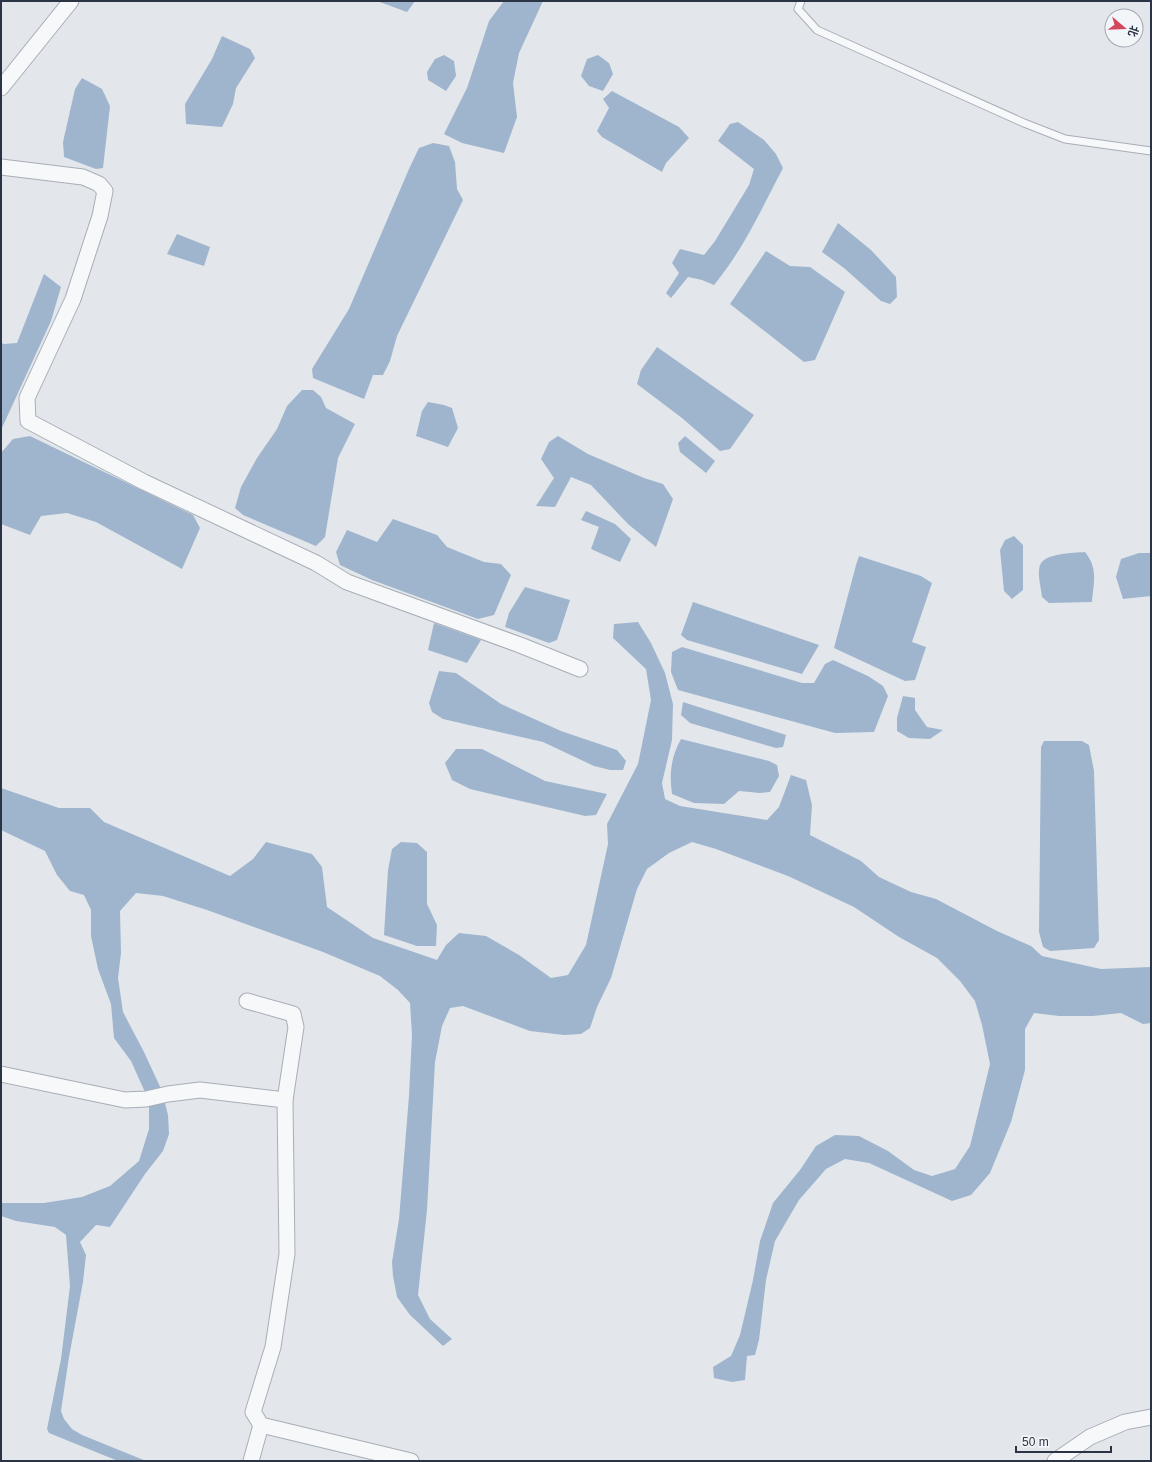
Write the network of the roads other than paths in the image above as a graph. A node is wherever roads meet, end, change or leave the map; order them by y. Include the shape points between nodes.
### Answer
1 (71, 1) edge
2 (801, 1) edge
3 (1, 88) edge
4 (1151, 151) edge
5 (1, 167) edge
6 (580, 669) dead end
7 (247, 1001) dead end
8 (1, 1074) edge
9 (285, 1100) junction
10 (1151, 1417) edge
11 (261, 1425) junction
12 (250, 1461) edge
13 (411, 1461) edge
14 (1055, 1461) edge

1 - 3 street
2 - 4 lane via 798,10 817,30 1024,123 1065,139
5 - 6 street via 83,177 99,184 105,191 100,216 73,299 27,398 28,421 144,482 316,562 348,582
7 - 9 street via 293,1014 296,1027
8 - 9 street via 125,1100 200,1090
9 - 11 street via 287,1254 273,1347 253,1412
10 - 14 street via 1125,1422 1090,1437
11 - 12 street
11 - 13 street

